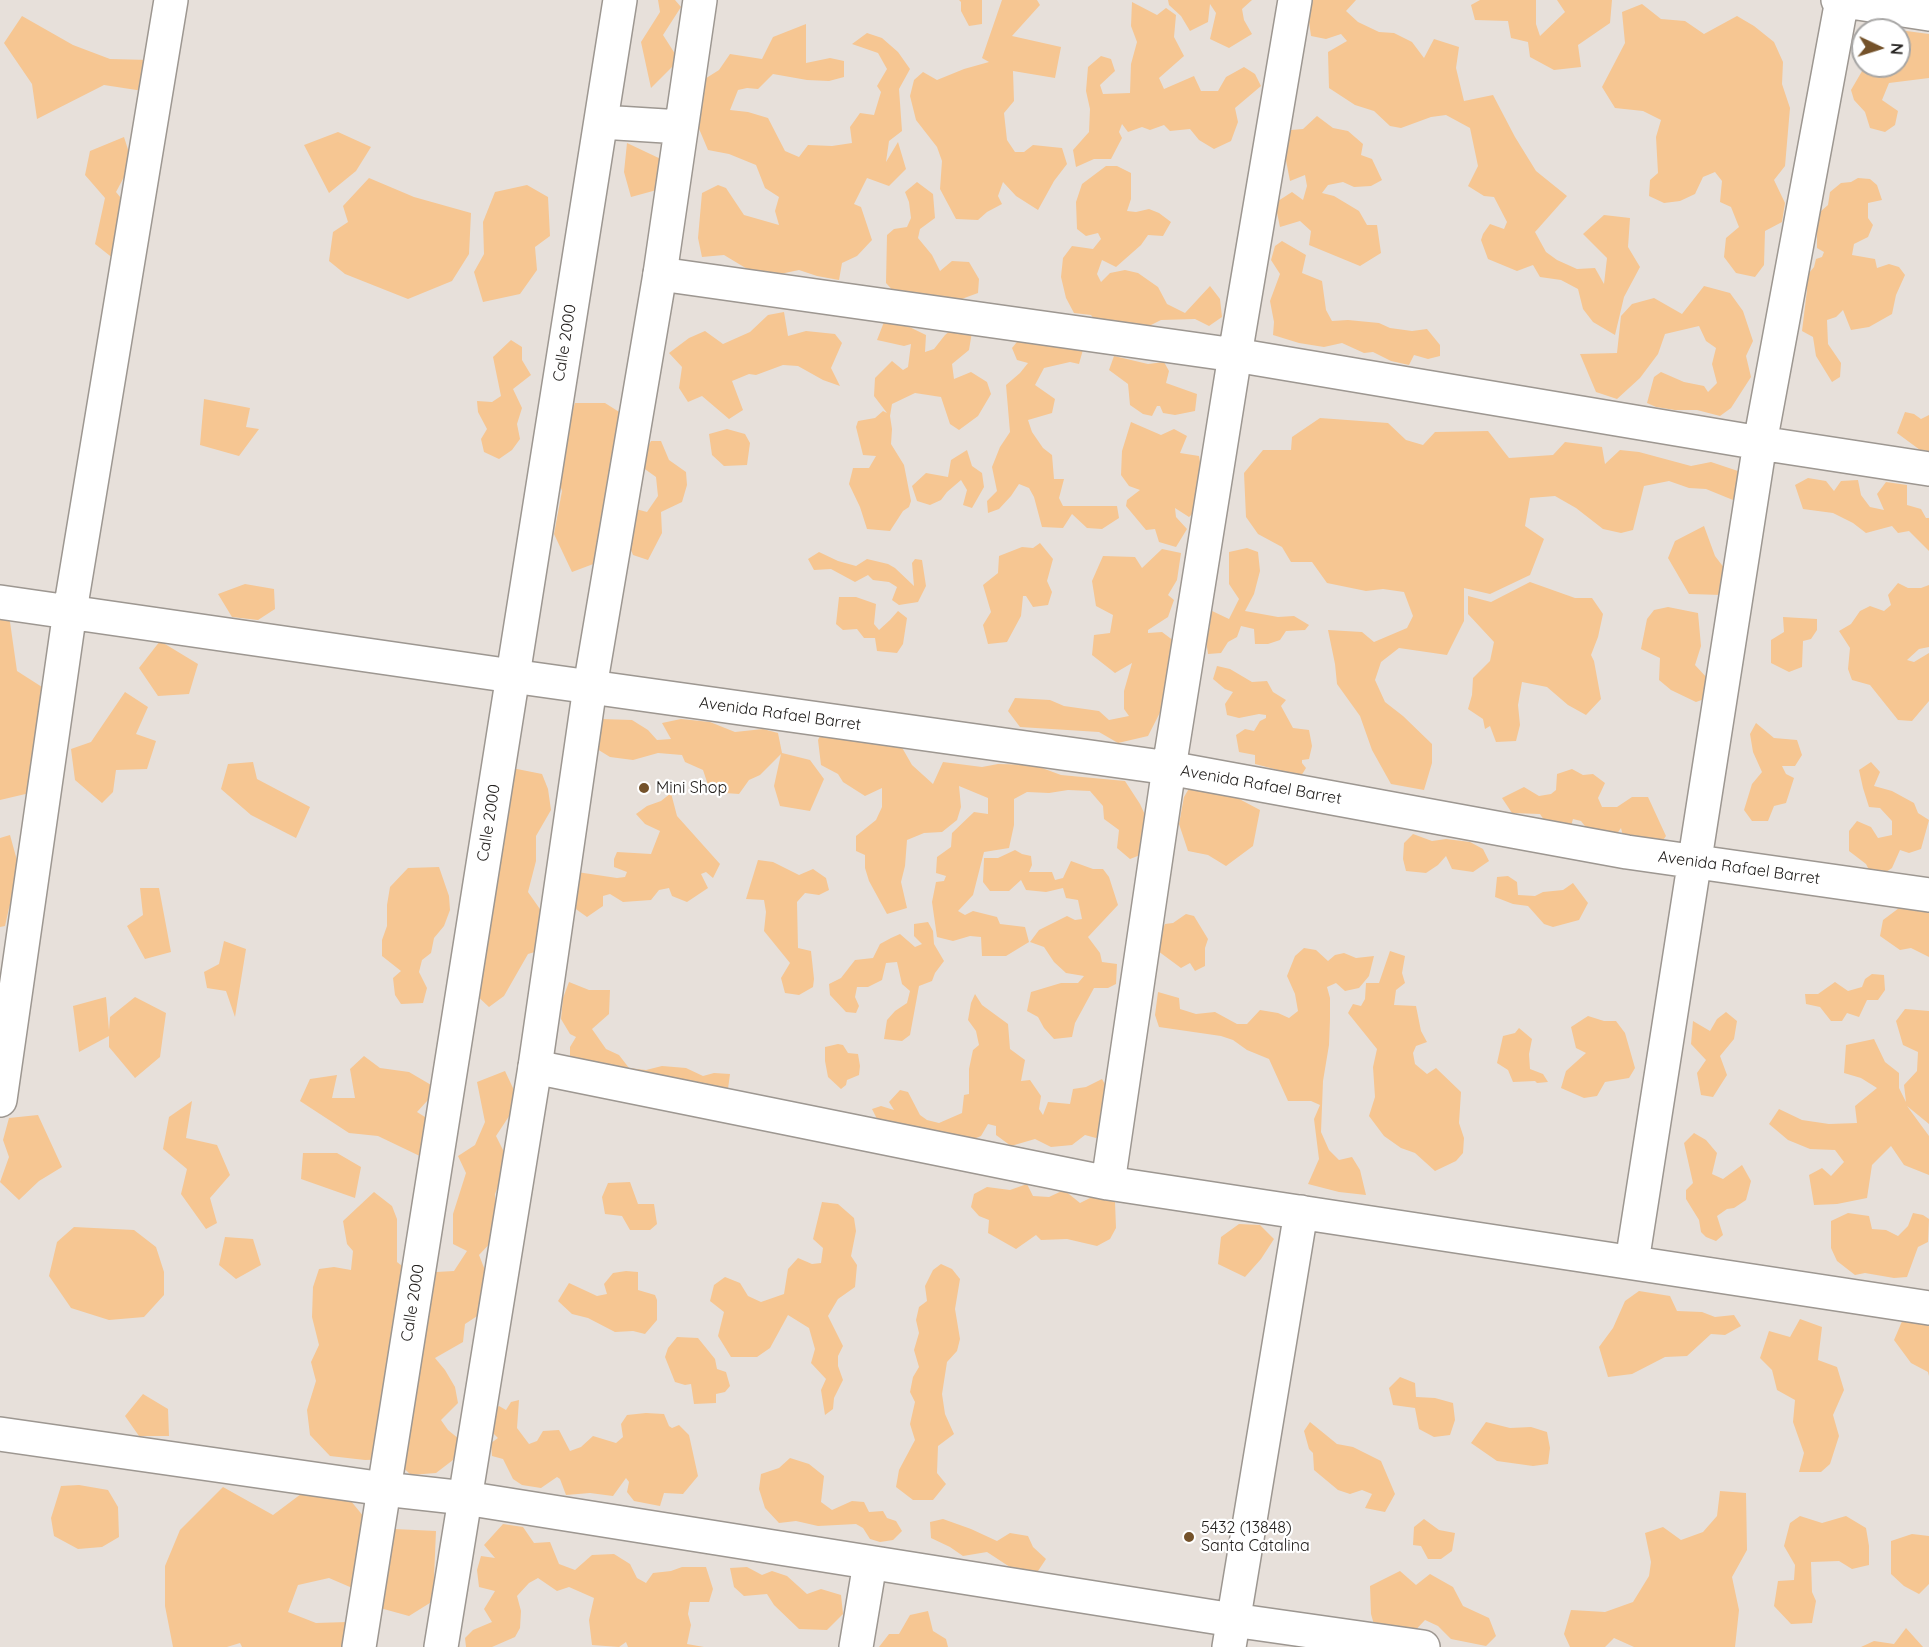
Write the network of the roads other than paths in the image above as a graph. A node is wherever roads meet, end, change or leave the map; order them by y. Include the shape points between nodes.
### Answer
1 (171, 0) edge
2 (620, 0) edge
3 (700, 0) edge
4 (1295, 0) edge
5 (1841, 0) edge
6 (1929, 14) edge
7 (601, 122) junction
8 (681, 127) junction
9 (660, 274) junction
10 (1235, 354) junction
11 (1760, 443) junction
12 (1929, 469) edge
13 (0, 602) edge
14 (70, 611) junction
15 (512, 676) junction
16 (590, 687) junction
17 (1169, 768) junction
18 (1695, 862) junction
19 (1929, 895) edge
20 (535, 1067) junction
21 (0, 1101) edge
22 (1108, 1183) junction
23 (1301, 1212) junction
24 (1632, 1262) junction
25 (1929, 1308) edge
26 (0, 1434) edge
27 (384, 1489) junction
28 (465, 1498) junction
29 (870, 1563) junction
30 (1231, 1634) edge
31 (359, 1647) edge
32 (441, 1647) edge
33 (856, 1647) edge
34 (1424, 1647) edge

1 - 14 street
2 - 7 street, Calle 2000
3 - 8 street
4 - 10 street
5 - 6 street
5 - 11 street
7 - 8 street
7 - 15 street, Calle 2000
8 - 9 street
9 - 10 street
9 - 16 street
10 - 11 street
10 - 17 street
11 - 12 street
11 - 18 street
13 - 14 street, Avenida Rafael Barret
14 - 15 street, Avenida Rafael Barret
14 - 21 street
15 - 16 street, Avenida Rafael Barret
15 - 27 street, Calle 2000
16 - 17 street, Avenida Rafael Barret
16 - 20 street
17 - 18 street, Avenida Rafael Barret
17 - 22 street
18 - 19 street, Avenida Rafael Barret
18 - 24 street
20 - 22 street
20 - 28 street
22 - 23 street
23 - 24 street
23 - 30 street
24 - 25 street
26 - 27 street
27 - 28 street
27 - 31 street, Calle 2000
28 - 29 street
28 - 32 street
29 - 30 street
29 - 33 street
30 - 34 street

